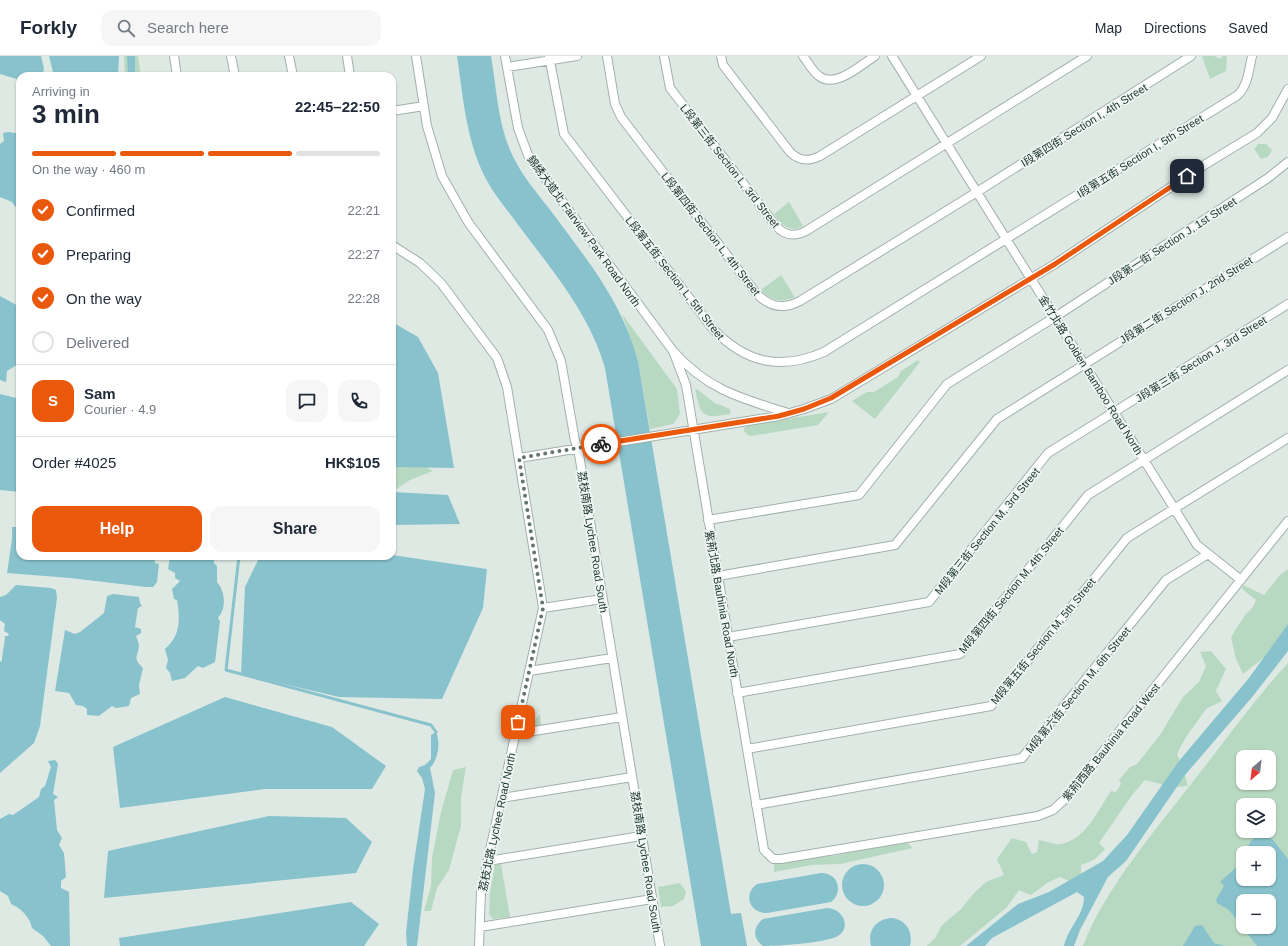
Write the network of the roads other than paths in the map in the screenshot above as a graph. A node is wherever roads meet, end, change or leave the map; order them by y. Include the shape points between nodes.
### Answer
1 (174, 56) edge
2 (231, 56) edge
3 (289, 56) edge
4 (347, 56) edge
5 (416, 56) edge
6 (505, 56) edge
7 (577, 56) edge
8 (607, 56) edge
9 (664, 56) edge
10 (722, 56) edge
11 (803, 56) edge
12 (875, 56) edge
13 (892, 56) edge
14 (981, 56) edge
15 (1087, 56) edge
16 (1191, 56) edge
17 (1252, 56) edge
18 (550, 58) edge
19 (507, 67) junction
20 (176, 72) edge
21 (234, 72) edge
22 (291, 72) edge
23 (349, 72) edge
24 (1288, 89) edge
25 (917, 96) junction
26 (424, 106) junction
27 (396, 110) edge
28 (947, 144) junction
29 (1288, 162) edge
30 (977, 192) junction
31 (1288, 237) edge
32 (1006, 240) junction
33 (396, 247) edge
34 (1030, 278) junction
35 (1288, 304) edge
36 (1055, 317) junction
37 (673, 351) junction
38 (1084, 364) junction
39 (1288, 370) edge
40 (790, 413) junction
41 (1114, 413) junction
42 (693, 430) junction
43 (1288, 438) edge
44 (578, 448) junction
45 (519, 458) junction
46 (1143, 459) junction
47 (1174, 509) junction
48 (708, 520) junction
49 (1288, 521) edge
50 (1208, 554) junction
51 (718, 576) junction
52 (1240, 580) junction
53 (602, 599) junction
54 (543, 608) junction
55 (728, 637) junction
56 (612, 658) junction
57 (529, 671) junction
58 (737, 693) junction
59 (622, 718) junction
60 (515, 734) junction
61 (747, 749) junction
62 (632, 777) junction
63 (502, 798) junction
64 (756, 805) junction
65 (642, 836) junction
66 (769, 857) joint
67 (488, 861) junction
68 (652, 899) junction
69 (480, 926) junction
70 (479, 946) edge
71 (660, 946) edge

1 - 20 street
2 - 21 street
3 - 22 street
4 - 23 street
5 - 26 street, 荔枝南路 Lychee Road South
6 - 19 street, 錦綉大道北 Fairview Park Road North
7 - 18 street
8 - 30 street, L段第四街 Section L, 4th Street via 615,104 621,117 756,293 772,305 786,306 800,301
9 - 28 street, L段第三街 Section L, 3rd Street via 670,88 776,226 786,234 800,234 806,231
10 - 25 street via 723,65 790,152 801,159 808,160 820,156
11 - 12 street via 819,76 832,80 840,78
13 - 25 street, 金竹北路 Golden Bamboo Road North
14 - 25 street
15 - 28 street
16 - 30 street, I段第四街 Section I, 4th Street
17 - 32 street, I段第五街 Section I, 5th Street via 1246,83 1238,94
18 - 19 street
18 - 32 street, L段第五街 Section L, 5th Street via 562,127 568,140 713,329 725,342 756,359 791,362 808,359 824,352
19 - 37 street, 錦綉大道北 Fairview Park Road North via 518,128 528,155
24 - 34 street via 1272,118 1257,133 1200,167
25 - 28 street, 金竹北路 Golden Bamboo Road North
26 - 27 street
26 - 44 street, 荔枝南路 Lychee Road South via 434,154 449,192 468,222 539,316 555,345 561,361
28 - 30 street, 金竹北路 Golden Bamboo Road North
29 - 36 street, J段第一街 Section J, 1st Street via 1268,178
30 - 32 street, 金竹北路 Golden Bamboo Road North
31 - 38 street, J段第二街 Section J, 2nd Street
32 - 34 street, 金竹北路 Golden Bamboo Road North
33 - 45 street, 荔枝北路 Lychee Road North via 420,262 435,276 497,358 507,387
34 - 36 street, 金竹北路 Golden Bamboo Road North
34 - 40 street via 844,392
35 - 41 street, J段第三街 Section J, 3rd Street
36 - 38 street, 金竹北路 Golden Bamboo Road North
36 - 48 street, J段第一街 Section J, 1st Street via 947,384 858,495
37 - 40 street via 691,370 713,386 736,397
37 - 42 street, 紫荊北路 Bauhinia Road North via 686,385
38 - 41 street, 金竹北路 Golden Bamboo Road North
38 - 51 street, J段第二街 Section J, 2nd Street via 997,419 895,545
39 - 46 street, M段第四街 Section M, 4th Street
40 - 42 street
41 - 46 street, 金竹北路 Golden Bamboo Road North
41 - 55 street, M段第三街 Section M, 3rd Street via 1048,453 929,602
42 - 44 street
42 - 48 street, 紫荊北路 Bauhinia Road North
43 - 47 street, M段第五街 Section M, 5th Street
44 - 45 street
44 - 53 street, 荔枝南路 Lychee Road South
45 - 54 street, 荔枝北路 Lychee Road North
46 - 47 street, 金竹北路 Golden Bamboo Road North
46 - 58 street, M段第四街 Section M, 4th Street via 1088,496 960,654
47 - 50 street, 金竹北路 Golden Bamboo Road North via 1197,545
47 - 61 street, M段第五街 Section M, 5th Street via 1127,538 991,706
48 - 51 street, 紫荊北路 Bauhinia Road North
49 - 52 street, 紫荊西路 Bauhinia Road West
50 - 52 street, 金竹北路 Golden Bamboo Road North
50 - 64 street, M段第六街 Section M, 6th Street via 1166,580 1022,758
51 - 55 street, 紫荊北路 Bauhinia Road North
52 - 66 street, 紫荊西路 Bauhinia Road West via 1065,799 1053,810 1038,816 781,859
53 - 54 street
53 - 56 street, 荔枝南路 Lychee Road South
54 - 57 street, 荔枝北路 Lychee Road North
55 - 58 street, 紫荊北路 Bauhinia Road North
56 - 57 street
56 - 59 street, 荔枝南路 Lychee Road South
57 - 60 street, 荔枝北路 Lychee Road North
58 - 61 street, 紫荊北路 Bauhinia Road North
59 - 60 street
59 - 62 street, 荔枝南路 Lychee Road South
60 - 63 street, 荔枝北路 Lychee Road North
61 - 64 street, 紫荊北路 Bauhinia Road North
62 - 63 street
62 - 65 street, 荔枝南路 Lychee Road South
63 - 67 street, 荔枝北路 Lychee Road North
64 - 66 street, 紫荊北路 Bauhinia Road North via 764,850
65 - 67 street
65 - 68 street, 荔枝南路 Lychee Road South
67 - 69 street, 荔枝北路 Lychee Road North via 482,891
68 - 69 street
68 - 71 street, 荔枝南路 Lychee Road South
69 - 70 street, 荔枝北路 Lychee Road North

